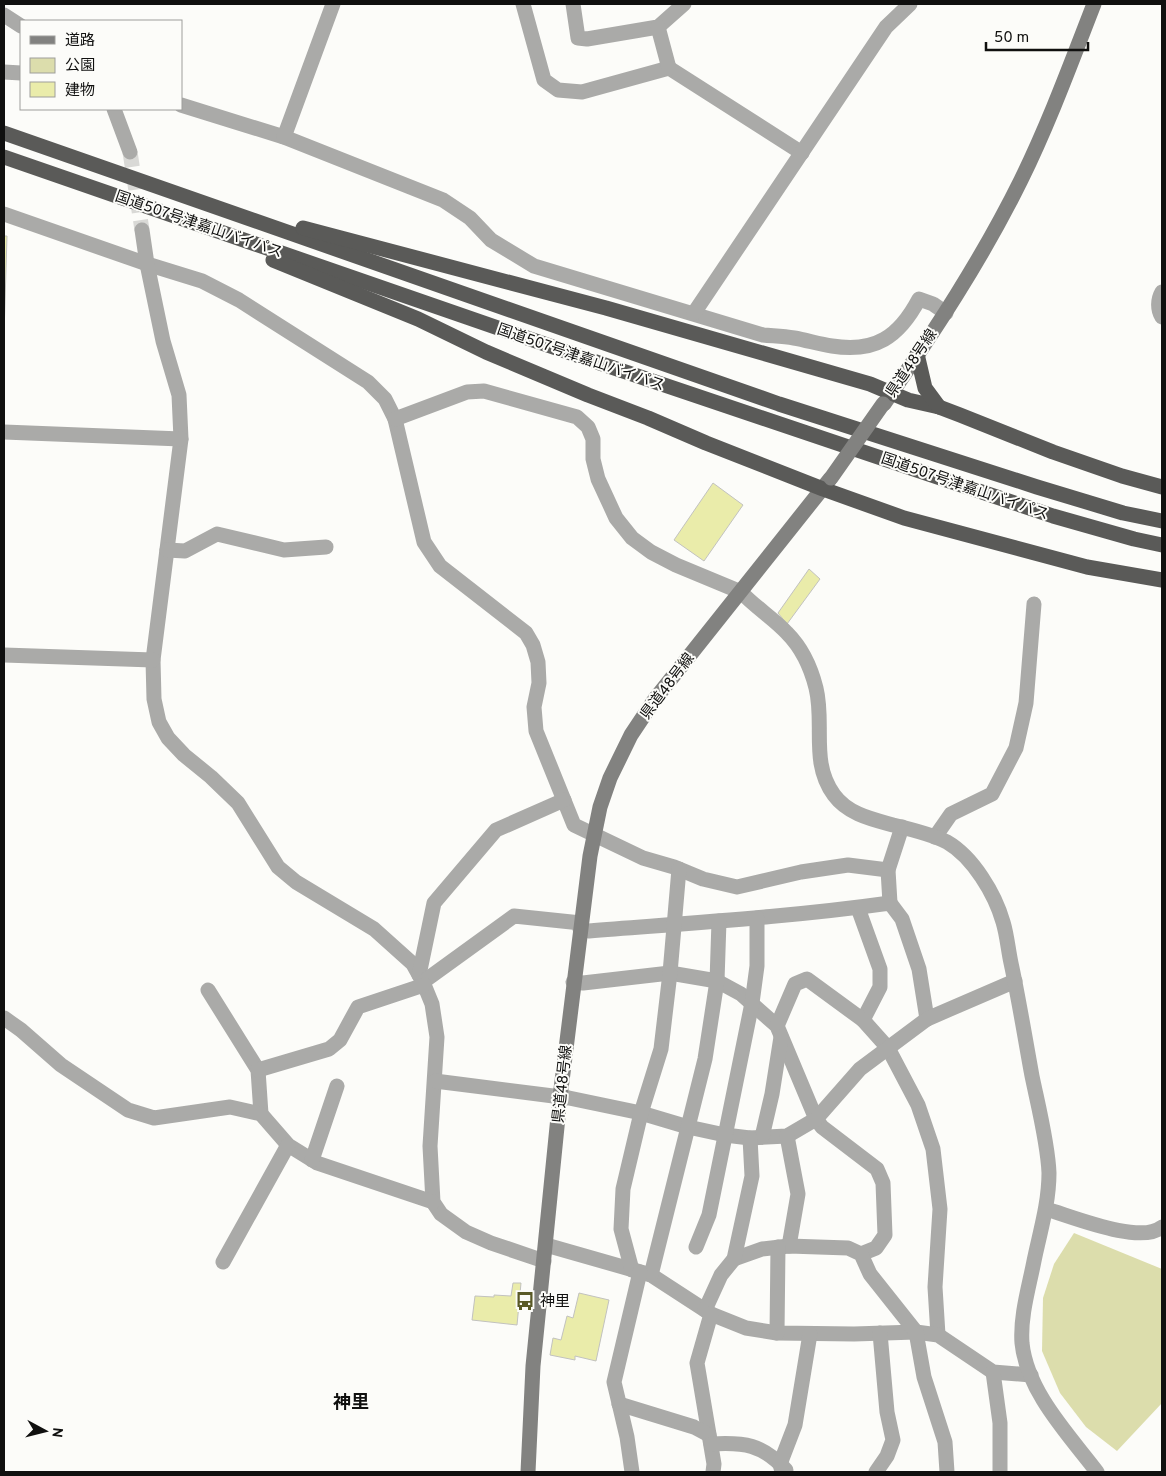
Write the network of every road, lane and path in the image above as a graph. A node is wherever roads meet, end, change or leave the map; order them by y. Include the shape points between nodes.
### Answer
1 (333, 4) edge
2 (523, 4) edge
3 (573, 4) edge
4 (684, 4) edge
5 (910, 4) edge
6 (1094, 4) edge
7 (4, 15) edge
8 (20, 25) edge
9 (658, 27) junction
10 (669, 68) junction
11 (4, 72) edge
12 (20, 73) edge
13 (182, 105) edge
14 (114, 110) edge
15 (4, 133) edge
16 (284, 136) junction
17 (130, 152) tunnel mouth
18 (802, 153) junction
19 (4, 157) edge
20 (167, 190) junction
21 (160, 210) junction
22 (4, 214) edge
23 (142, 230) tunnel mouth
24 (147, 264) junction
25 (1162, 292) edge
26 (694, 313) junction
27 (946, 313) junction
28 (1162, 317) edge
29 (917, 354) junction
30 (887, 398) junction
31 (939, 407) junction
32 (396, 419) junction
33 (4, 432) edge
34 (181, 439) junction
35 (827, 483) junction
36 (1162, 487) edge
37 (1162, 521) edge
38 (1162, 545) edge
39 (326, 547) dead end
40 (167, 550) junction
41 (1162, 580) edge
42 (741, 592) junction
43 (1034, 604) dead end
44 (4, 654) edge
45 (153, 660) junction
46 (564, 800) junction
47 (902, 827) junction
48 (593, 835) junction
49 (935, 837) junction
50 (679, 869) junction
51 (888, 870) junction
52 (890, 903) junction
53 (858, 908) junction
54 (757, 918) junction
55 (719, 921) junction
56 (674, 924) junction
57 (580, 926) junction
58 (670, 974) junction
59 (422, 981) junction
60 (717, 981) junction
61 (1015, 981) junction
62 (573, 982) junction
63 (208, 990) dead end
64 (752, 1003) junction
65 (4, 1018) edge
66 (927, 1019) junction
67 (863, 1020) junction
68 (779, 1032) junction
69 (888, 1048) junction
70 (258, 1070) junction
71 (435, 1081) junction
72 (337, 1086) dead end
73 (560, 1098) junction
74 (261, 1114) junction
75 (641, 1114) junction
76 (816, 1119) junction
77 (688, 1127) junction
78 (725, 1135) junction
79 (787, 1136) junction
80 (756, 1138) junction
81 (288, 1145) junction
82 (312, 1160) junction
83 (433, 1202) junction
84 (1046, 1209) junction
85 (1162, 1227) edge
86 (546, 1245) junction
87 (784, 1247) junction
88 (696, 1248) dead end
89 (861, 1254) junction
90 (734, 1259) junction
91 (544, 1261) junction
92 (224, 1262) dead end
93 (641, 1272) junction
94 (708, 1312) junction
95 (916, 1332) junction
96 (880, 1333) junction
97 (777, 1334) junction
98 (810, 1334) junction
99 (938, 1335) junction
100 (993, 1372) junction
101 (1030, 1375) junction
102 (619, 1404) junction
103 (710, 1439) junction
104 (784, 1470) edge
105 (1093, 1470) edge
106 (528, 1472) edge
107 (632, 1472) edge
108 (713, 1472) edge
109 (876, 1472) edge
110 (947, 1472) edge
111 (1000, 1472) edge

1 - 16 street
2 - 10 street via 544,80 558,90 582,92
3 - 9 street via 578,38
4 - 9 street
5 - 18 street via 886,28
6 - 27 main road, 県道48号線 via 1022,179
7 - 8 street
9 - 10 street
10 - 18 street
11 - 12 street
13 - 16 street
14 - 17 street
15 - 20 highway, 国道507号津嘉山バイパス
16 - 26 street via 443,200 470,218 491,240 534,266
18 - 26 street
19 - 21 highway, 国道507号津嘉山バイパス
20 - 30 highway via 616,311 860,381
20 - 37 highway, 国道507号津嘉山バイパス via 779,404 1037,488
21 - 35 highway via 588,395
21 - 38 highway, 国道507号津嘉山バイパス via 618,370 1044,513 1134,540
22 - 24 street
23 - 24 street
24 - 32 street via 202,281 247,305 368,382 385,399
24 - 34 street via 163,341 179,395
25 - 28 street via 1158,306
26 - 27 street via 763,334 833,347 862,348 885,340 896,331 919,299
27 - 29 main road, 県道48号線
29 - 30 main road, 県道48号線
29 - 31 highway via 925,388
30 - 31 highway
30 - 35 main road, 県道48号線, bridge
31 - 36 highway via 1053,452
32 - 42 street via 467,392 484,391 577,417 588,427 598,479 616,518 632,538 676,565
32 - 46 street via 424,542 440,566 526,633 533,645 539,683 534,707 536,731
33 - 34 street
34 - 40 street
35 - 41 highway via 914,521 1087,567
35 - 42 main road, 県道48号線
39 - 40 street via 284,550 217,534 185,551
40 - 45 street
42 - 47 street via 788,634 802,653 817,690 820,764 834,795 851,811
42 - 48 main road, 県道48号線 via 655,699 631,735 610,778
43 - 49 street via 1026,703 1016,748 992,794 952,814
44 - 45 street
45 - 59 street via 154,699 159,722 168,738 238,803 278,867 296,882 374,929 413,964
46 - 48 street via 574,825
46 - 59 street via 496,830 434,903
47 - 49 street
47 - 51 street
48 - 50 street via 643,858
48 - 57 main road, 県道48号線
49 - 61 street via 958,850 993,895 1003,921
50 - 51 street via 737,887 848,865
50 - 56 street
51 - 52 street
52 - 53 street
52 - 66 street via 902,919 919,969
53 - 54 street
53 - 67 street via 880,969 880,987
54 - 55 street
54 - 64 street via 757,966
55 - 56 street
55 - 60 street
56 - 57 street via 589,931
56 - 58 street
57 - 59 street via 514,916
57 - 62 main road, 県道48号線
58 - 60 street
58 - 62 street
58 - 75 street via 661,1049
59 - 70 street via 358,1007 340,1040 329,1049
59 - 71 street via 432,1004 437,1037
60 - 64 street
60 - 77 street via 705,1059
61 - 66 street
61 - 84 street via 1049,1172
62 - 73 main road, 県道48号線
63 - 70 street
64 - 68 street
64 - 78 street
65 - 74 street via 61,1065 128,1110 154,1118 230,1107
66 - 69 street
67 - 68 street via 807,979 795,984
67 - 69 street
68 - 76 street
68 - 80 street via 772,1094
69 - 76 street via 860,1069
69 - 99 street via 918,1105 933,1149 940,1208 935,1287
70 - 74 street
71 - 73 street
71 - 83 street via 430,1146
72 - 82 street
73 - 75 street
73 - 86 main road, 県道48号線
74 - 81 street
75 - 77 street
75 - 93 street via 623,1189 621,1229
76 - 79 street
76 - 89 street via 877,1169 883,1183 885,1235 876,1248
77 - 78 street
77 - 93 street
78 - 80 street
78 - 88 street via 709,1215
79 - 80 street
79 - 87 street via 798,1194
80 - 90 street via 752,1176
81 - 82 street
81 - 92 street
82 - 83 street
83 - 91 street via 441,1214 466,1232
84 - 85 street via 1103,1228 1144,1233
84 - 101 street via 1024,1312 1022,1344
86 - 91 main road, 県道48号線
86 - 93 street
87 - 89 street via 848,1248
87 - 90 street via 762,1249
87 - 97 street
89 - 95 street via 870,1274
90 - 94 street via 721,1275
91 - 106 main road, 県道48号線 via 532,1366
93 - 94 street
93 - 102 street via 614,1382
94 - 97 street via 746,1328
94 - 103 street via 697,1363
95 - 96 street
95 - 99 street
95 - 110 street via 924,1378 946,1442
96 - 98 street
96 - 109 street via 887,1412 893,1440
97 - 98 street
98 - 104 street
99 - 100 street
100 - 101 street
100 - 111 street via 1000,1423
101 - 105 street via 1041,1398
102 - 103 street via 694,1427
102 - 107 street
103 - 104 street via 759,1448
103 - 108 street

